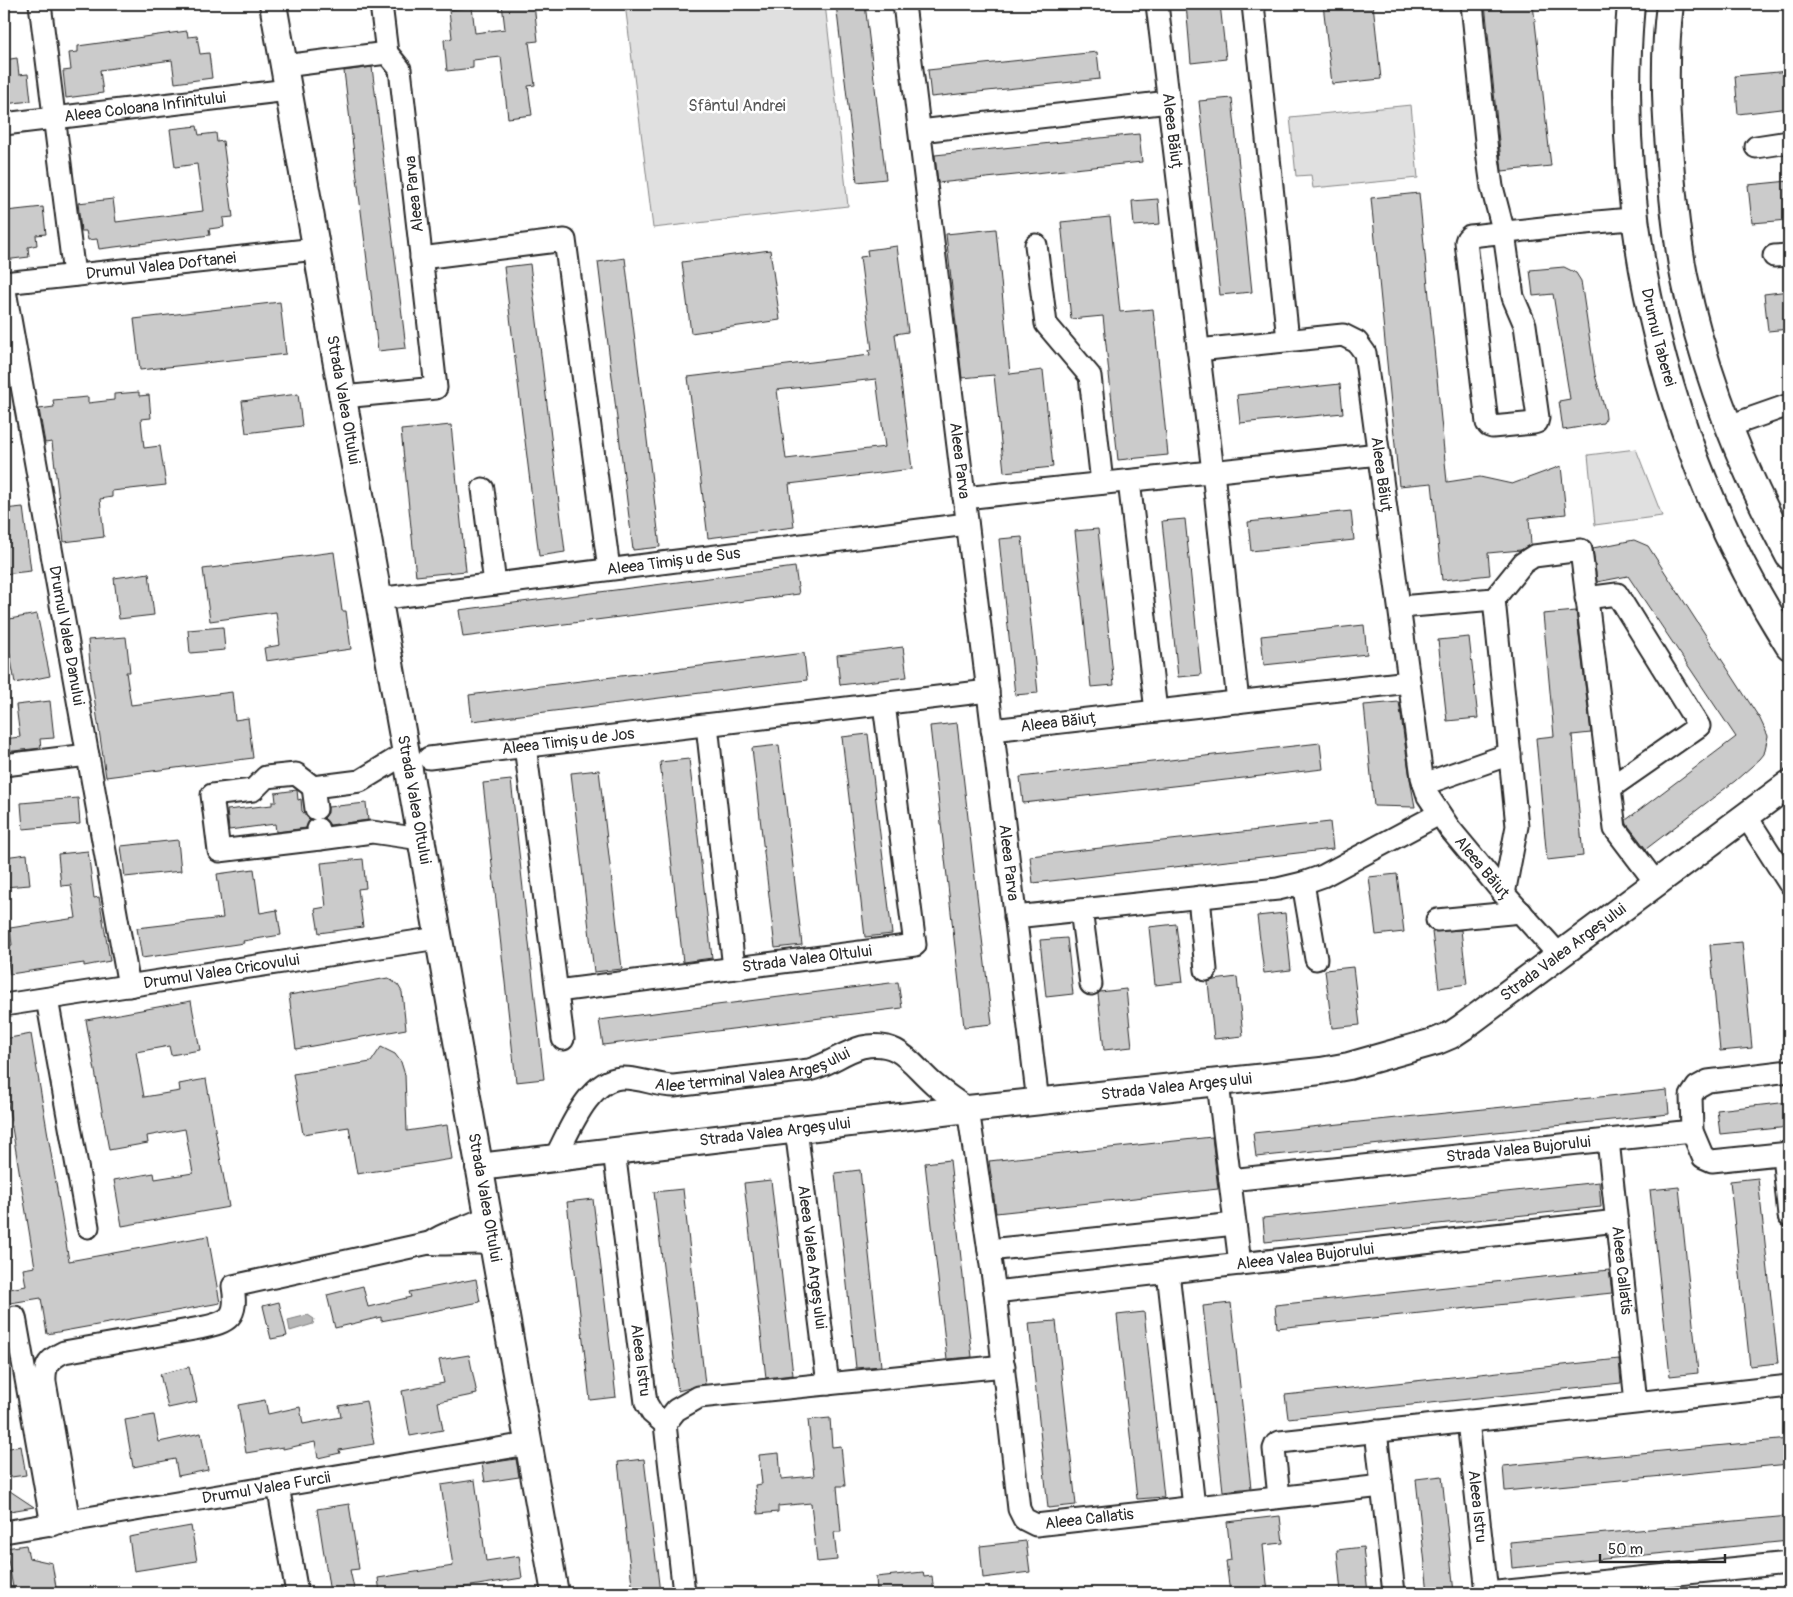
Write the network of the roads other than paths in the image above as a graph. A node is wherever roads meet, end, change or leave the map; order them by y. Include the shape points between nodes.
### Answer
1 (40, 4) edge
2 (273, 4) edge
3 (381, 4) edge
4 (904, 4) edge
5 (1157, 4) edge
6 (1253, 4) edge
7 (1472, 4) edge
8 (1631, 4) edge
9 (1670, 4) edge
10 (387, 53) junction
11 (286, 78) junction
12 (1169, 102) junction
13 (54, 117) junction
14 (4, 124) edge
15 (920, 131) junction
16 (1789, 142) edge
17 (1756, 147) dead end
18 (1635, 219) junction
19 (1504, 233) junction
20 (1036, 245) dead end
21 (316, 248) junction
22 (421, 258) junction
23 (74, 275) junction
24 (4, 284) edge
25 (1288, 340) junction
26 (1198, 350) junction
27 (342, 397) junction
28 (1789, 405) edge
29 (1729, 426) junction
30 (1378, 454) junction
31 (1213, 472) junction
32 (1129, 481) junction
33 (1102, 484) junction
34 (483, 489) dead end
35 (964, 498) junction
36 (967, 524) junction
37 (1789, 556) edge
38 (609, 569) junction
39 (496, 584) junction
40 (1586, 598) junction
41 (378, 599) junction
42 (1494, 600) junction
43 (1400, 607) junction
44 (1789, 646) edge
45 (1409, 682) junction
46 (988, 691) junction
47 (1238, 702) junction
48 (884, 704) junction
49 (1156, 711) junction
50 (707, 725) junction
51 (992, 730) junction
52 (525, 746) junction
53 (1510, 754) junction
54 (88, 755) junction
55 (417, 755) junction
56 (4, 765) edge
57 (1424, 784) junction
58 (1789, 784) edge
59 (313, 787) junction
60 (1610, 788) junction
61 (1439, 814) junction
62 (1746, 816) junction
63 (318, 826) junction
64 (421, 839) junction
65 (1303, 883) junction
66 (1656, 883) junction
67 (1789, 883) edge
68 (1504, 894) junction
69 (1199, 897) junction
70 (1081, 910) junction
71 (1521, 912) junction
72 (1015, 917) junction
73 (1437, 920) dead end
74 (438, 938) junction
75 (1560, 956) junction
76 (1316, 959) dead end
77 (734, 968) junction
78 (1206, 970) dead end
79 (1091, 984) dead end
80 (129, 986) junction
81 (557, 991) junction
82 (47, 999) junction
83 (4, 1005) edge
84 (563, 1039) dead end
85 (1789, 1070) edge
86 (1218, 1083) junction
87 (1038, 1102) junction
88 (968, 1109) junction
89 (796, 1129) junction
90 (1692, 1130) junction
91 (1608, 1140) junction
92 (614, 1151) junction
93 (1786, 1153) edge
94 (555, 1158) junction
95 (479, 1167) junction
96 (1230, 1180) junction
97 (488, 1216) junction
98 (1789, 1216) edge
99 (1617, 1221) junction
100 (1235, 1224) junction
101 (88, 1227) dead end
102 (429, 1243) junction
103 (493, 1244) junction
104 (989, 1250) junction
105 (1240, 1264) junction
106 (1168, 1272) junction
107 (995, 1292) junction
108 (15, 1317) dead end
109 (1004, 1366) junction
110 (828, 1384) junction
111 (1789, 1386) edge
112 (1636, 1402) junction
113 (1468, 1421) junction
114 (665, 1424) junction
115 (1376, 1431) junction
116 (528, 1444) junction
117 (278, 1486) junction
118 (1382, 1486) junction
119 (1279, 1497) junction
120 (1194, 1507) junction
121 (60, 1524) junction
122 (4, 1532) edge
123 (1789, 1563) edge
124 (297, 1593) edge
125 (555, 1593) edge
126 (684, 1593) edge
127 (1394, 1593) edge
128 (1487, 1593) edge

1 - 13 street
2 - 11 main road, Strada Valea Oltului
3 - 10 street, Aleea Parva
4 - 15 street, Aleea Parva
5 - 12 street, Aleea Băiuț
6 - 25 street
7 - 19 street via 1492,187
8 - 18 main road, Drumul Taberei via 1627,88
9 - 29 main road via 1665,85 1677,226 1684,276 1698,330
10 - 11 street, Aleea Coloana Infinitului
10 - 22 street, Aleea Parva via 400,70
11 - 13 street, Aleea Coloana Infinitului
11 - 21 main road, Strada Valea Oltului
12 - 15 street
12 - 26 street, Aleea Băiuț
13 - 14 street, Aleea Coloana Infinitului
13 - 23 street
15 - 35 street, Aleea Parva
16 - 17 street
18 - 19 street
18 - 44 main road, Drumul Taberei via 1659,348 1687,436 1742,565
19 - 19 street via 1470,236 1466,242 1487,423 1492,427 1534,423 1538,418 1525,326 1513,297
20 - 33 street via 1046,324 1090,376
21 - 23 street, Drumul Valea Doftanei
21 - 27 main road, Strada Valea Oltului
22 - 27 street, Aleea Parva via 436,388
22 - 38 street via 565,240
23 - 24 street, Drumul Valea Doftanei
24 - 54 street, Drumul Valea Danului
25 - 26 street, Aleea Băiuț
25 - 30 street, Aleea Băiuț via 1343,335 1357,342 1365,353
26 - 31 street, Aleea Băiuț
27 - 41 main road, Strada Valea Oltului
28 - 29 street
29 - 37 main road
30 - 31 street
30 - 43 street, Aleea Băiuț
31 - 32 street
31 - 47 street, Aleea Băiuț
32 - 33 street
32 - 49 street
33 - 35 street
34 - 39 street
35 - 36 street, Aleea Parva
36 - 38 street, Aleea Timișu de Sus
36 - 46 street, Aleea Parva
38 - 39 street, Aleea Timișu de Sus
39 - 41 street, Aleea Timișu de Sus
40 - 42 street via 1581,550 1534,556 1523,563
40 - 60 street
40 - 60 street via 1616,594 1699,726
41 - 55 main road, Strada Valea Oltului
42 - 43 street
42 - 53 street
43 - 45 street, Aleea Băiuț
45 - 47 street, Aleea Băiuț
45 - 57 street, Aleea Băiuț
46 - 48 street, Aleea Timișu de Jos
46 - 51 street, Aleea Parva
47 - 49 street, Aleea Băiuț
48 - 50 street, Aleea Timișu de Jos
48 - 77 street, Strada Valea Oltului via 915,945
49 - 51 street, Aleea Băiuț
50 - 52 street, Aleea Timișu de Jos
50 - 77 street
51 - 72 street, Aleea Parva
52 - 55 street, Aleea Timișu de Jos
52 - 81 street
53 - 57 street
53 - 68 street via 1517,826
54 - 56 street
54 - 80 street, Drumul Valea Danului
55 - 59 street via 360,781
55 - 64 main road, Strada Valea Oltului
57 - 61 street, Aleea Băiuț
58 - 62 main road, Strada Valea Argeșului
59 - 63 street
59 - 63 street via 296,774 266,777 253,790 212,795 219,851
60 - 66 street via 1615,829
61 - 65 street, Aleea Parva via 1323,876
61 - 68 street, Aleea Băiuț
62 - 66 main road, Strada Valea Argeșului
62 - 67 street
63 - 64 street
64 - 74 main road, Strada Valea Oltului
65 - 69 street, Aleea Parva via 1278,889
65 - 76 street
66 - 75 main road, Strada Valea Argeșului
68 - 71 street, Aleea Băiuț
69 - 70 street, Aleea Parva
69 - 78 street
70 - 72 street, Aleea Parva
70 - 79 street
71 - 73 street
71 - 75 street, Aleea Băiuț
72 - 87 street, Aleea Parva
74 - 80 street, Drumul Valea Cricovului
74 - 95 main road, Strada Valea Oltului
75 - 86 main road, Strada Valea Argeșului via 1463,1027 1437,1041 1335,1069
77 - 81 street, Strada Valea Oltului
80 - 82 street, Drumul Valea Cricovului
81 - 84 street
82 - 83 street, Drumul Valea Cricovului
82 - 101 street
85 - 90 street via 1708,1081 1697,1087 1691,1096
86 - 87 main road, Strada Valea Argeșului
86 - 96 street
87 - 88 main road, Strada Valea Argeșului
88 - 89 main road, Strada Valea Argeșului
88 - 94 street, Alee terminal Valea Argeșului via 933,1083 902,1052 877,1046 862,1048 809,1070 674,1086 631,1079 610,1080 591,1093
88 - 104 street, Aleea Callatis
89 - 92 main road, Strada Valea Argeșului
89 - 110 street, Aleea Valea Argeșului
90 - 91 street, Strada Valea Bujorului
90 - 93 street via 1703,1156 1712,1161
91 - 96 street, Strada Valea Bujorului
91 - 99 street, Aleea Callatis
92 - 94 main road, Strada Valea Argeșului
92 - 114 street, Aleea Istru via 646,1403
93 - 98 street
94 - 95 main road, Strada Valea Argeșului
95 - 97 main road, Strada Valea Oltului
96 - 100 street
97 - 102 street
97 - 103 main road, Strada Valea Oltului
99 - 105 street, Aleea Valea Bujorului
99 - 112 street, Aleea Callatis
100 - 104 street
100 - 105 street
102 - 103 street
102 - 121 street via 233,1286 234,1312 221,1323 64,1352 53,1357 47,1364 45,1382
103 - 116 main road, Strada Valea Oltului
104 - 107 street, Aleea Callatis
105 - 106 street, Aleea Valea Bujorului
106 - 107 street, Aleea Valea Bujorului
106 - 120 street
107 - 109 street, Aleea Callatis
108 - 121 street
109 - 110 street
109 - 120 street, Aleea Callatis via 1019,1509 1024,1519 1036,1525
110 - 114 street via 699,1397 676,1410
111 - 112 street
112 - 113 street
113 - 115 street
113 - 128 street, Aleea Istru
114 - 126 street
115 - 118 street
115 - 119 street via 1276,1444
116 - 117 street, Drumul Valea Furcii
116 - 125 main road, Strada Valea Oltului
117 - 121 street, Drumul Valea Furcii
117 - 124 street
118 - 119 street, Aleea Callatis
118 - 127 street
119 - 120 street, Aleea Callatis
121 - 122 street, Drumul Valea Furcii
123 - 128 street, Aleea Istru

